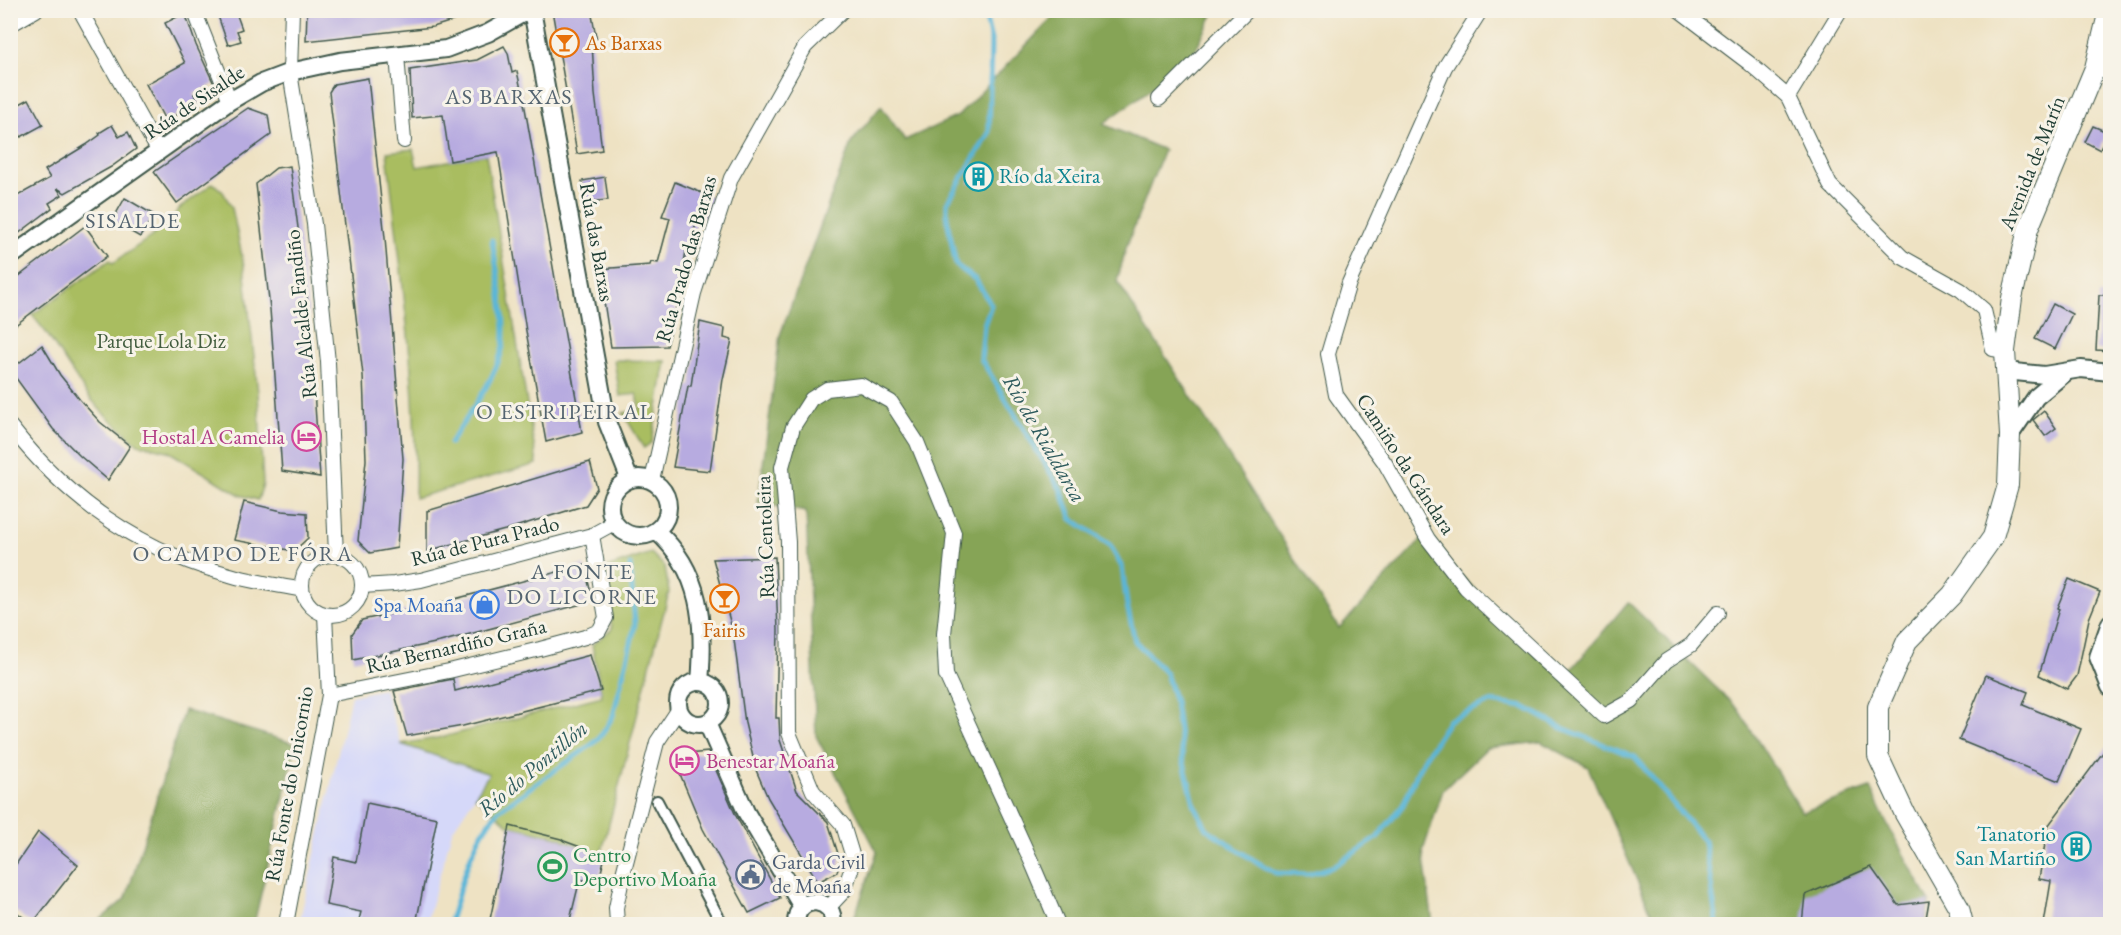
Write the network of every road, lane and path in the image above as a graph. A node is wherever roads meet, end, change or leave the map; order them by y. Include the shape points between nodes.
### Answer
1 (36, 10) edge
2 (80, 10) edge
3 (194, 10) edge
4 (292, 10) edge
5 (531, 10) edge
6 (843, 10) edge
7 (1248, 10) edge
8 (1481, 10) edge
9 (1679, 10) edge
10 (1841, 10) edge
11 (2109, 10) edge
12 (10, 25) edge
13 (397, 55) junction
14 (2103, 70) edge
15 (290, 72) junction
16 (1788, 97) junction
17 (1159, 99) dead end
18 (230, 101) junction
19 (404, 141) dead end
20 (159, 152) junction
21 (10, 257) edge
22 (2005, 351) junction
23 (2006, 371) junction
24 (2110, 372) edge
25 (2066, 373) junction
26 (2027, 374) junction
27 (2023, 397) junction
28 (10, 426) edge
29 (2010, 435) junction
30 (629, 478) junction
31 (652, 480) junction
32 (614, 523) junction
33 (656, 531) junction
34 (591, 535) junction
35 (336, 555) junction
36 (362, 586) junction
37 (302, 590) junction
38 (1718, 613) dead end
39 (326, 615) junction
40 (2110, 623) edge
41 (700, 682) junction
42 (2110, 687) edge
43 (329, 695) junction
44 (679, 710) junction
45 (706, 723) junction
46 (657, 801) dead end
47 (802, 907) junction
48 (828, 908) junction
49 (286, 924) edge
50 (617, 924) edge
51 (722, 924) edge
52 (796, 924) edge
53 (832, 924) edge
54 (1058, 924) edge
55 (1963, 924) edge

1 - 12 street
2 - 20 street
3 - 18 street
4 - 15 street, Rúa Alcalde Fandiño
5 - 13 street, Rúa de Sisalde via 446,49
5 - 30 street, Rúa das Barxas via 607,422
6 - 31 street, Rúa Prado das Barxas via 805,47 731,178 694,293
7 - 17 street
8 - 38 street, Camiño da Gándara via 1444,67 1349,283 1328,354 1336,395 1384,463 1428,539 1466,588 1604,716 1631,701 1666,661 1691,645
9 - 16 street
10 - 16 street
11 - 14 main road, Avenida de Marín
13 - 15 street, Rúa de Sisalde
13 - 19 street
14 - 22 main road, Avenida de Marín via 2028,229
15 - 18 street, Rúa de Sisalde
15 - 35 street, Rúa Alcalde Fandiño via 314,224 326,337
16 - 22 street via 1830,184 1902,256 1961,290 1984,310 1994,349
18 - 20 street, Rúa de Sisalde
20 - 21 street, Rúa de Sisalde
22 - 23 main road, Avenida de Marín
23 - 26 street
23 - 27 main road, Avenida de Marín
24 - 25 street via 2081,369
25 - 26 street
25 - 27 street
26 - 27 street via 2030,392
27 - 29 main road, Avenida de Marín
27 - 29 street
28 - 37 street via 48,471 122,529 186,561 231,576
29 - 55 main road, Avenida de Marín via 2008,485 1993,537 1952,595 1907,641 1878,707 1878,756 1959,908
30 - 31 street
30 - 32 street via 613,492 609,502
31 - 33 street via 666,494 669,504 668,514
32 - 33 street via 629,534
32 - 34 street, Rúa de Pura Prado
33 - 41 street via 672,545 698,598 703,644
34 - 36 street, Rúa de Pura Prado via 421,580
34 - 43 street, Rúa Bernardiño Graña via 606,618 599,631 461,668
35 - 36 street via 358,569
35 - 37 street via 326,555 310,564 304,571
36 - 39 street via 351,609
37 - 39 street via 310,606
39 - 43 street, Rúa Fonte do Unicornio
40 - 42 street via 2098,657
41 - 44 street via 682,690
41 - 45 street via 713,686 720,697 717,716
43 - 49 street, Rúa Fonte do Unicornio
44 - 45 street via 693,724
44 - 50 street via 657,742 623,874
45 - 47 street via 746,812
46 - 51 street
47 - 48 street via 810,902
47 - 52 street
48 - 53 street
48 - 54 street, Rúa Centoleira via 844,891 854,861 843,825 813,791 789,734 788,542 782,467 793,428 812,399 826,389 861,385 891,402 917,442 954,533 944,634 946,675

